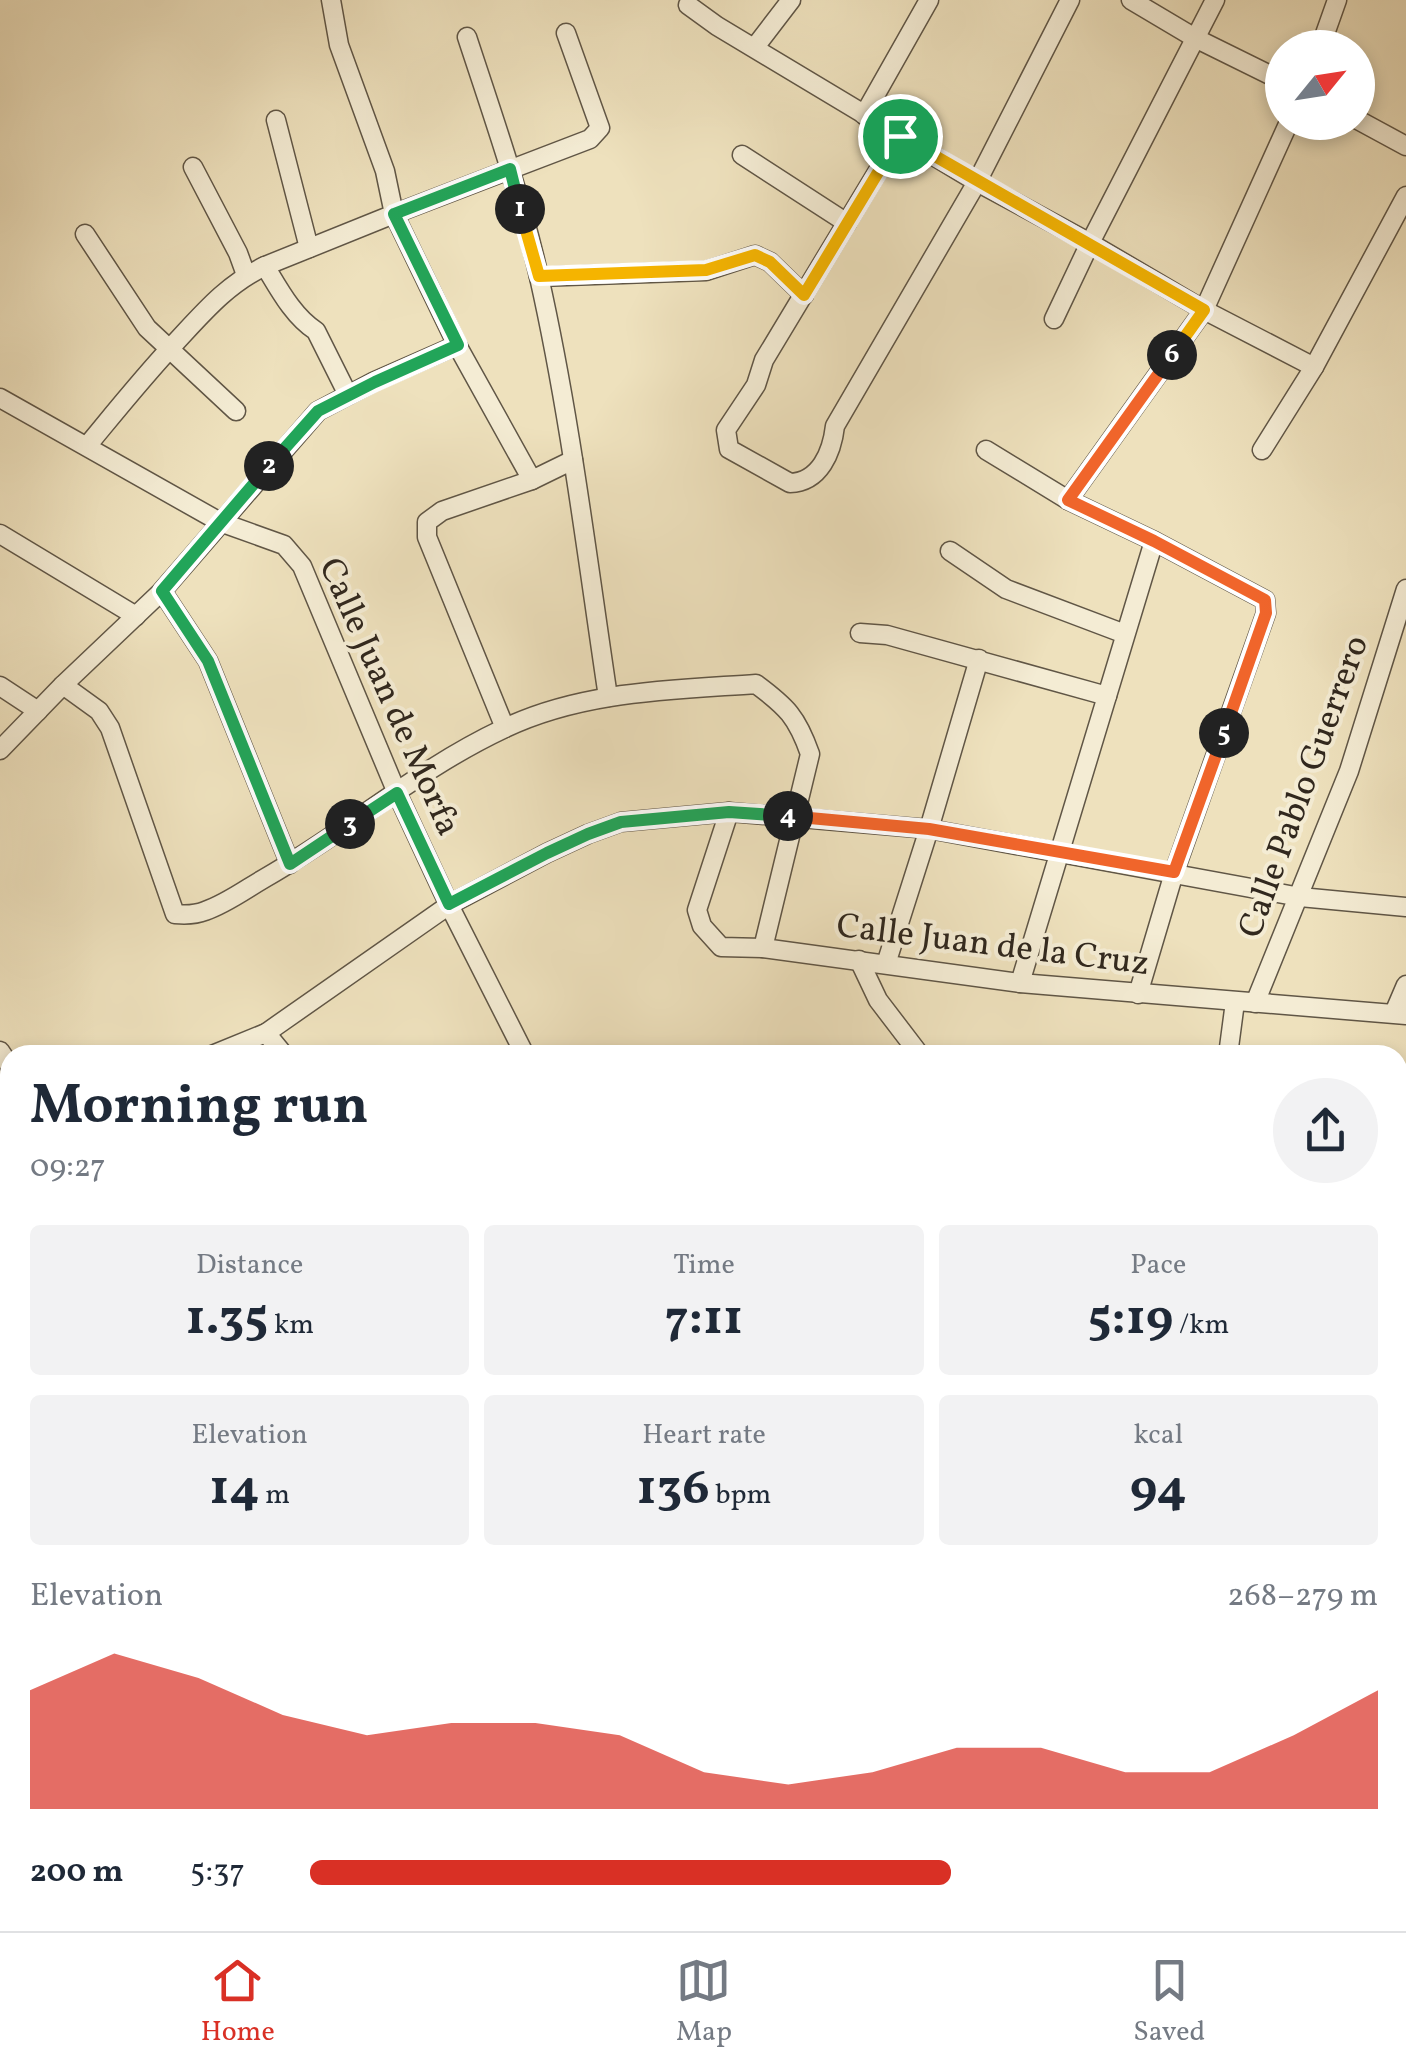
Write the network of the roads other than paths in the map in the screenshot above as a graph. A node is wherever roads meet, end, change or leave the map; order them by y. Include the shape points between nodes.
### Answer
1 (330, 0) edge
2 (791, 0) edge
3 (930, 0) edge
4 (1070, 0) edge
5 (1131, 0) edge
6 (1215, 0) edge
7 (1337, 0) edge
8 (688, 5) dead end
9 (1326, 30) edge
10 (566, 33) dead end
11 (467, 37) dead end
12 (1195, 38) junction
13 (754, 47) junction
14 (1265, 73) edge
15 (864, 114) junction
16 (276, 120) dead end
17 (1375, 129) edge
18 (900, 136) junction
19 (1281, 140) edge
20 (1406, 146) edge
21 (742, 155) dead end
22 (193, 167) dead end
23 (510, 169) junction
24 (977, 182) junction
25 (1406, 196) edge
26 (394, 214) junction
27 (846, 224) junction
28 (85, 234) dead end
29 (1090, 244) junction
30 (309, 248) junction
31 (265, 266) junction
32 (246, 275) junction
33 (539, 276) junction
34 (804, 295) junction
35 (1204, 310) junction
36 (1054, 319) dead end
37 (458, 345) junction
38 (169, 349) junction
39 (1314, 367) junction
40 (348, 396) junction
41 (0, 398) edge
42 (236, 411) dead end
43 (88, 446) junction
44 (986, 450) dead end
45 (1262, 450) dead end
46 (573, 460) junction
47 (532, 480) junction
48 (1068, 500) junction
49 (220, 522) junction
50 (0, 534) edge
51 (1154, 541) junction
52 (950, 551) dead end
53 (1406, 590) edge
54 (162, 591) junction
55 (136, 616) junction
56 (860, 633) dead end
57 (1124, 634) junction
58 (979, 660) junction
59 (63, 685) junction
60 (0, 686) edge
61 (1108, 696) junction
62 (608, 697) junction
63 (38, 710) junction
64 (505, 728) junction
65 (0, 750) edge
66 (397, 793) junction
67 (729, 812) junction
68 (795, 817) junction
69 (929, 829) junction
70 (1059, 854) junction
71 (290, 864) junction
72 (1174, 872) junction
73 (1300, 897) junction
74 (449, 904) junction
75 (1406, 908) edge
76 (763, 948) junction
77 (859, 960) junction
78 (886, 964) junction
79 (1020, 982) junction
80 (1406, 985) edge
81 (1138, 994) junction
82 (1235, 1002) junction
83 (1255, 1003) junction
84 (1400, 1014) edge
85 (266, 1033) junction
86 (237, 1045) edge
87 (276, 1045) edge
88 (519, 1045) edge
89 (912, 1045) edge
90 (1229, 1045) edge

1 - 26 street
2 - 13 street
3 - 15 street
4 - 24 street
5 - 12 street
6 - 12 street
7 - 9 street
8 - 13 street
10 - 23 street via 600,128 590,139
11 - 23 street
12 - 14 street
12 - 29 street
13 - 15 street
15 - 18 street
16 - 30 street
17 - 20 street
18 - 24 street
18 - 27 street
19 - 35 street
21 - 27 street
22 - 32 street
23 - 26 street
23 - 33 street
24 - 29 street
24 - 34 street via 836,426 829,455 790,484 729,449 726,430
25 - 39 street
26 - 30 street
26 - 37 street
27 - 34 street
28 - 38 street via 147,328
29 - 35 street
29 - 36 street
30 - 31 street
31 - 32 street
31 - 40 street via 316,331
32 - 38 street
33 - 34 street via 706,270 755,255
33 - 46 street
35 - 39 street
35 - 48 street
37 - 40 street
37 - 47 street
38 - 42 street
38 - 43 street
39 - 45 street
40 - 49 street via 318,411
41 - 43 street, Calle Juan de Morfa
43 - 49 street, Calle Juan de Morfa
44 - 48 street
46 - 47 street
46 - 62 street
47 - 64 street via 442,511 428,522 426,537
48 - 51 street
49 - 54 street
49 - 66 street, Calle Juan de Morfa via 284,545 302,566
50 - 55 street
51 - 57 street
51 - 72 street via 1265,600 1266,613
52 - 57 street via 1006,589
53 - 73 street, Calle Pablo Guerrero via 1349,771
54 - 55 street
54 - 71 street via 208,661
55 - 59 street
56 - 58 street
57 - 61 street
58 - 61 street
58 - 69 street
59 - 63 street
59 - 71 street via 99,711 110,728 175,914 207,911
60 - 63 street
61 - 70 street
62 - 64 street
62 - 68 street via 756,684 784,705 810,754
63 - 65 street
64 - 66 street
66 - 71 street
66 - 74 street, Calle Juan de Morfa
67 - 68 street
67 - 74 street via 621,822
67 - 76 street, Calle Juan de la Cruz via 696,910 721,947
68 - 69 street
68 - 76 street
69 - 70 street
69 - 78 street
70 - 72 street
70 - 79 street
72 - 73 street
72 - 81 street
73 - 75 street
73 - 83 street, Calle Pablo Guerrero
74 - 85 street
74 - 88 street, Calle Juan de Morfa
76 - 77 street, Calle Juan de la Cruz
77 - 78 street, Calle Juan de la Cruz
77 - 89 street via 878,1000
78 - 79 street, Calle Juan de la Cruz
79 - 81 street, Calle Juan de la Cruz
80 - 84 street
81 - 82 street, Calle Juan de la Cruz
82 - 83 street, Calle Juan de la Cruz
82 - 90 street
83 - 84 street, Calle Juan de la Cruz
85 - 86 street
85 - 87 street

